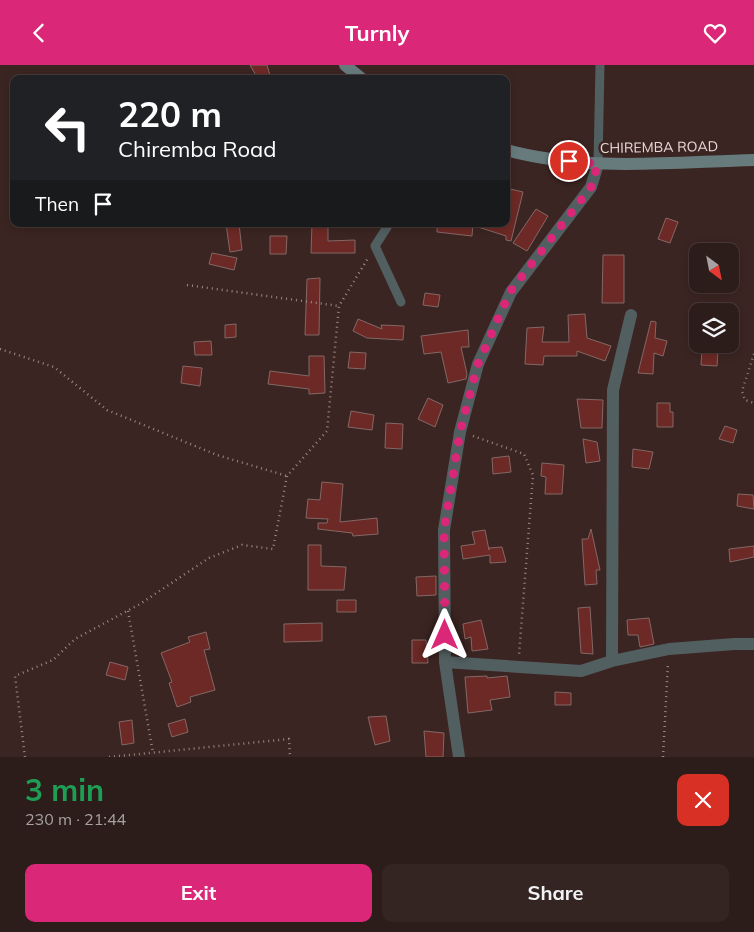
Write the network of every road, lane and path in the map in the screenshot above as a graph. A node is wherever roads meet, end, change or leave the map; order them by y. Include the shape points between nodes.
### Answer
1 (345, 65) edge
2 (600, 65) edge
3 (357, 75) edge
4 (510, 151) edge
5 (754, 160) edge
6 (598, 164) junction
7 (387, 227) edge
8 (375, 246) junction
9 (187, 285) dead end
10 (401, 302) dead end
11 (339, 306) junction
12 (630, 315) dead end
13 (0, 349) edge
14 (754, 354) edge
15 (754, 403) edge
16 (460, 432) junction
17 (287, 476) junction
18 (128, 611) junction
19 (754, 644) edge
20 (668, 649) junction
21 (612, 661) junction
22 (445, 662) junction
23 (518, 666) junction
24 (153, 753) junction
25 (24, 757) edge
26 (109, 757) edge
27 (290, 757) edge
28 (459, 757) edge
29 (663, 757) edge

1 - 3 main road
2 - 6 lane
4 - 6 main road, CHIREMBA ROAD via 554,160
5 - 6 main road, CHIREMBA ROAD
6 - 16 street via 591,187 510,292 478,364
7 - 8 lane
8 - 10 lane
8 - 11 path
9 - 11 path
11 - 17 path via 328,431
12 - 21 street via 612,390
13 - 17 path via 54,367 107,410 217,455
14 - 15 path via 742,391 745,400
16 - 22 street via 444,530
16 - 23 path via 524,454 533,475
17 - 18 path via 273,549 242,545 209,558
18 - 24 path
18 - 25 path via 75,639 53,661 15,676
19 - 20 street
20 - 21 street
20 - 29 path
21 - 23 street via 581,671
22 - 23 street
22 - 28 street
24 - 26 path
24 - 27 path via 289,739

